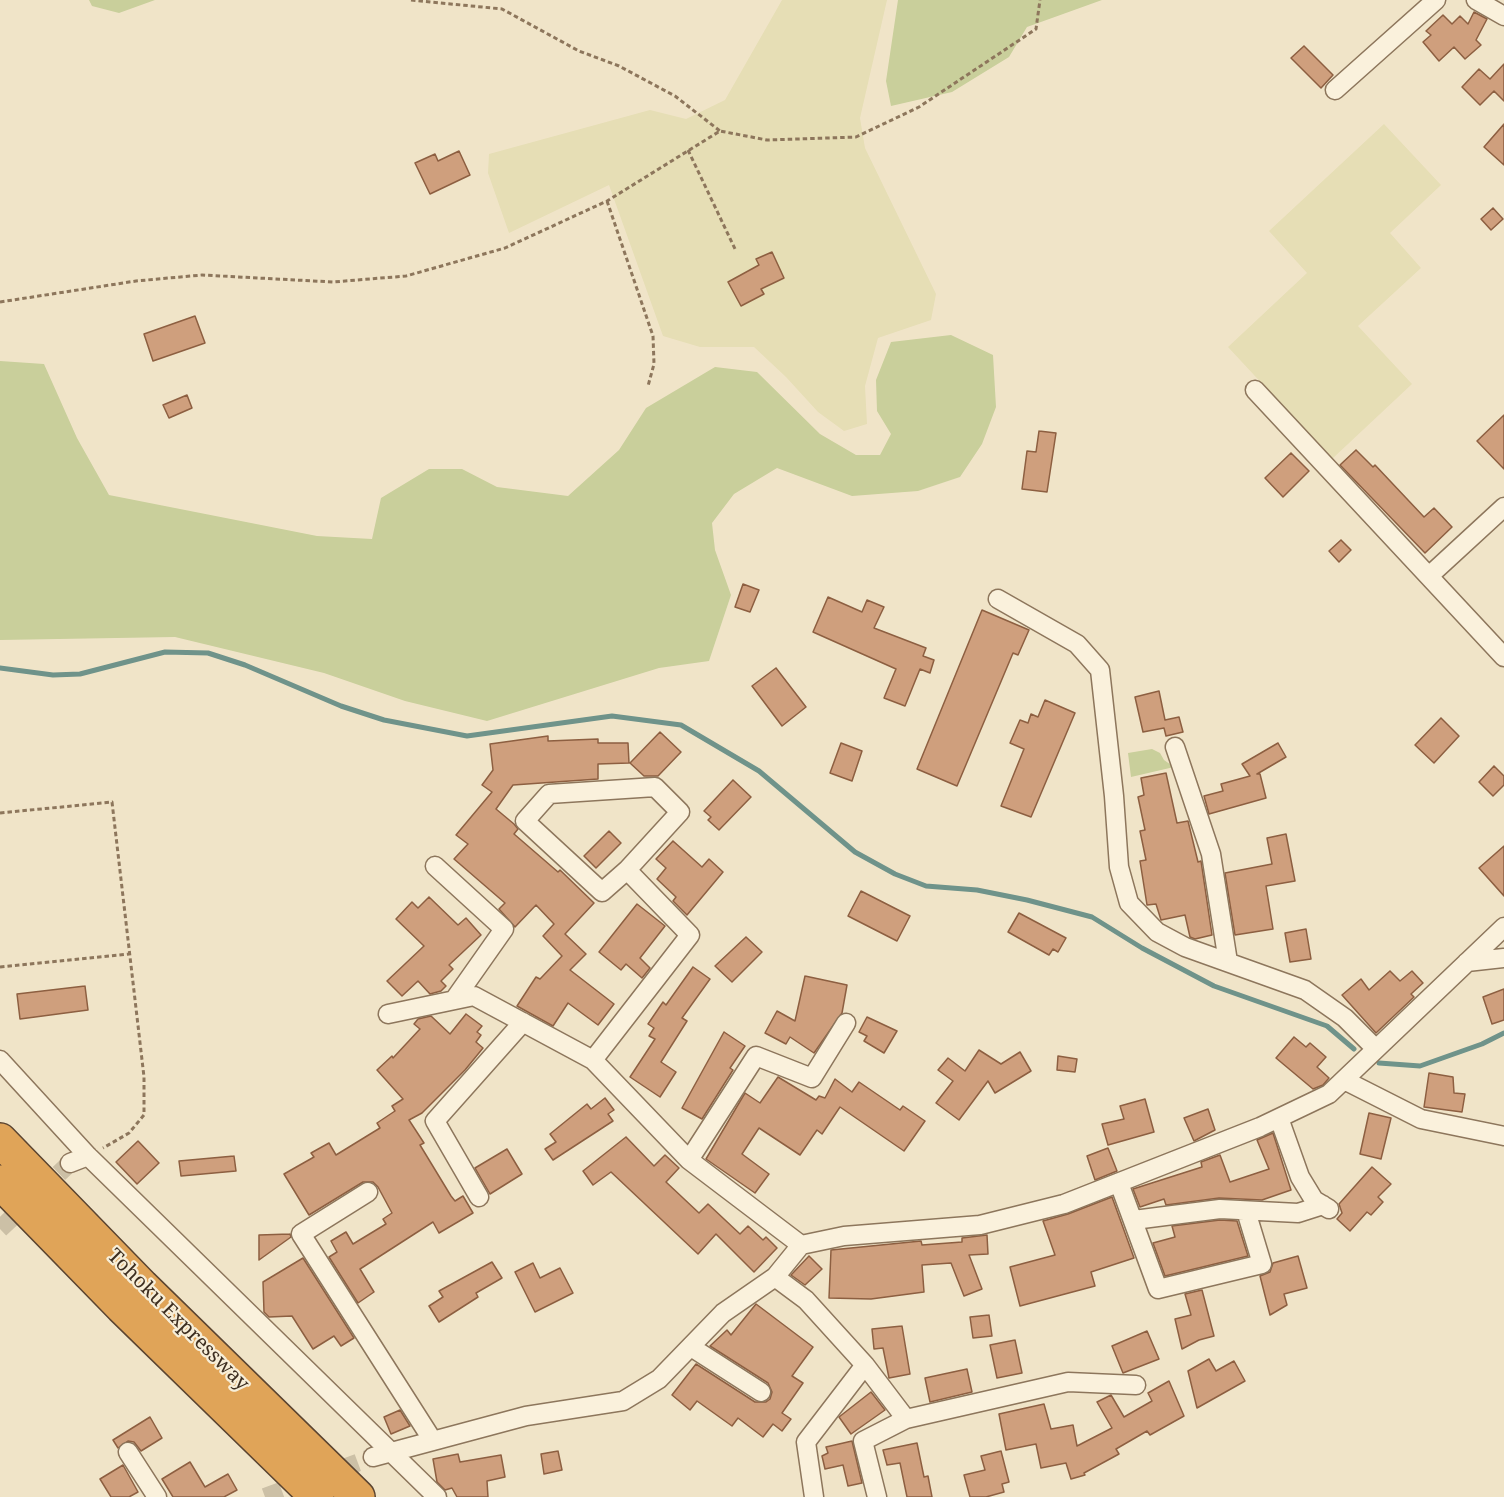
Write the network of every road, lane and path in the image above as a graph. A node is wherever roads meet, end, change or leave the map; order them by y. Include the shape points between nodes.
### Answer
1 (411, 0) edge
2 (1040, 0) edge
3 (1436, 0) edge
4 (1476, 0) edge
5 (1504, 16) edge
6 (1335, 90) dead end
7 (720, 131) junction
8 (688, 150) junction
9 (607, 201) junction
10 (736, 251) dead end
11 (0, 302) edge
12 (648, 387) dead end
13 (1255, 390) dead end
14 (1504, 507) edge
15 (1429, 576) junction
16 (998, 599) dead end
17 (1504, 657) edge
18 (1175, 747) dead end
19 (0, 813) edge
20 (435, 866) dead end
21 (627, 870) junction
22 (1504, 927) edge
23 (130, 954) junction
24 (1504, 958) edge
25 (1228, 962) junction
26 (1467, 962) junction
27 (0, 967) edge
28 (454, 1000) junction
29 (388, 1014) dead end
30 (523, 1022) junction
31 (846, 1023) dead end
32 (1376, 1049) junction
33 (0, 1060) edge
34 (593, 1060) junction
35 (1344, 1080) junction
36 (1279, 1118) junction
37 (1504, 1136) edge
38 (0, 1140) edge
39 (88, 1156) junction
40 (689, 1160) junction
41 (70, 1163) tunnel mouth
42 (0, 1182) edge
43 (1119, 1183) junction
44 (368, 1192) dead end
45 (479, 1197) dead end
46 (1246, 1211) junction
47 (1134, 1220) junction
48 (801, 1245) junction
49 (775, 1277) junction
50 (691, 1347) junction
51 (865, 1365) junction
52 (1136, 1385) dead end
53 (761, 1392) dead end
54 (906, 1419) junction
55 (433, 1441) junction
56 (128, 1452) dead end
57 (392, 1452) junction
58 (373, 1457) tunnel mouth
59 (157, 1497) edge
60 (317, 1497) edge
61 (358, 1497) edge
62 (437, 1497) edge
63 (814, 1497) edge
64 (877, 1497) edge

1 - 7 path via 502,9 675,96
2 - 7 path via 1035,29 919,107 856,138 767,140
3 - 6 street
4 - 5 street
7 - 8 path
8 - 9 path
8 - 10 path
9 - 11 path via 505,248 406,276 333,282 202,275
9 - 12 path via 653,336 654,364
13 - 15 street
14 - 15 street
15 - 17 street
16 - 25 street via 1077,644 1100,670 1119,867 1129,903 1157,932
18 - 25 street via 1211,854
19 - 23 path via 112,802
20 - 28 street via 504,929
21 - 21 street via 602,892 525,820 549,794 656,788 680,812
21 - 34 street via 690,935
22 - 26 street
23 - 27 path
23 - 39 path via 144,1077 144,1115 129,1133
24 - 26 street
25 - 32 street via 1305,990 1345,1018
26 - 32 street
28 - 29 street
28 - 30 street via 474,996
30 - 34 street
30 - 45 street via 435,1121
31 - 40 street via 812,1078 756,1056
32 - 35 street
33 - 39 street
34 - 40 street
35 - 36 street via 1329,1094
35 - 37 street via 1421,1119
36 - 43 street
36 - 46 street via 1300,1177 1314,1200 1326,1207 1298,1213
38 - 61 highway, Tohoku Expressway via 151,1295
39 - 41 street
39 - 57 street
40 - 48 street
42 - 60 highway, Tohoku Expressway
43 - 47 street
43 - 48 street via 1064,1204 980,1225 844,1236
44 - 55 street via 301,1234
46 - 47 street via 1220,1209
46 - 47 street via 1262,1264 1158,1289
48 - 49 street
49 - 50 street via 723,1313
49 - 51 street via 806,1300
50 - 53 street
50 - 55 street via 659,1379 622,1401 526,1416
51 - 54 street
51 - 63 street via 807,1442
52 - 54 street via 1068,1382
54 - 64 street via 863,1441
55 - 57 street
56 - 59 street
57 - 58 street
57 - 62 street

